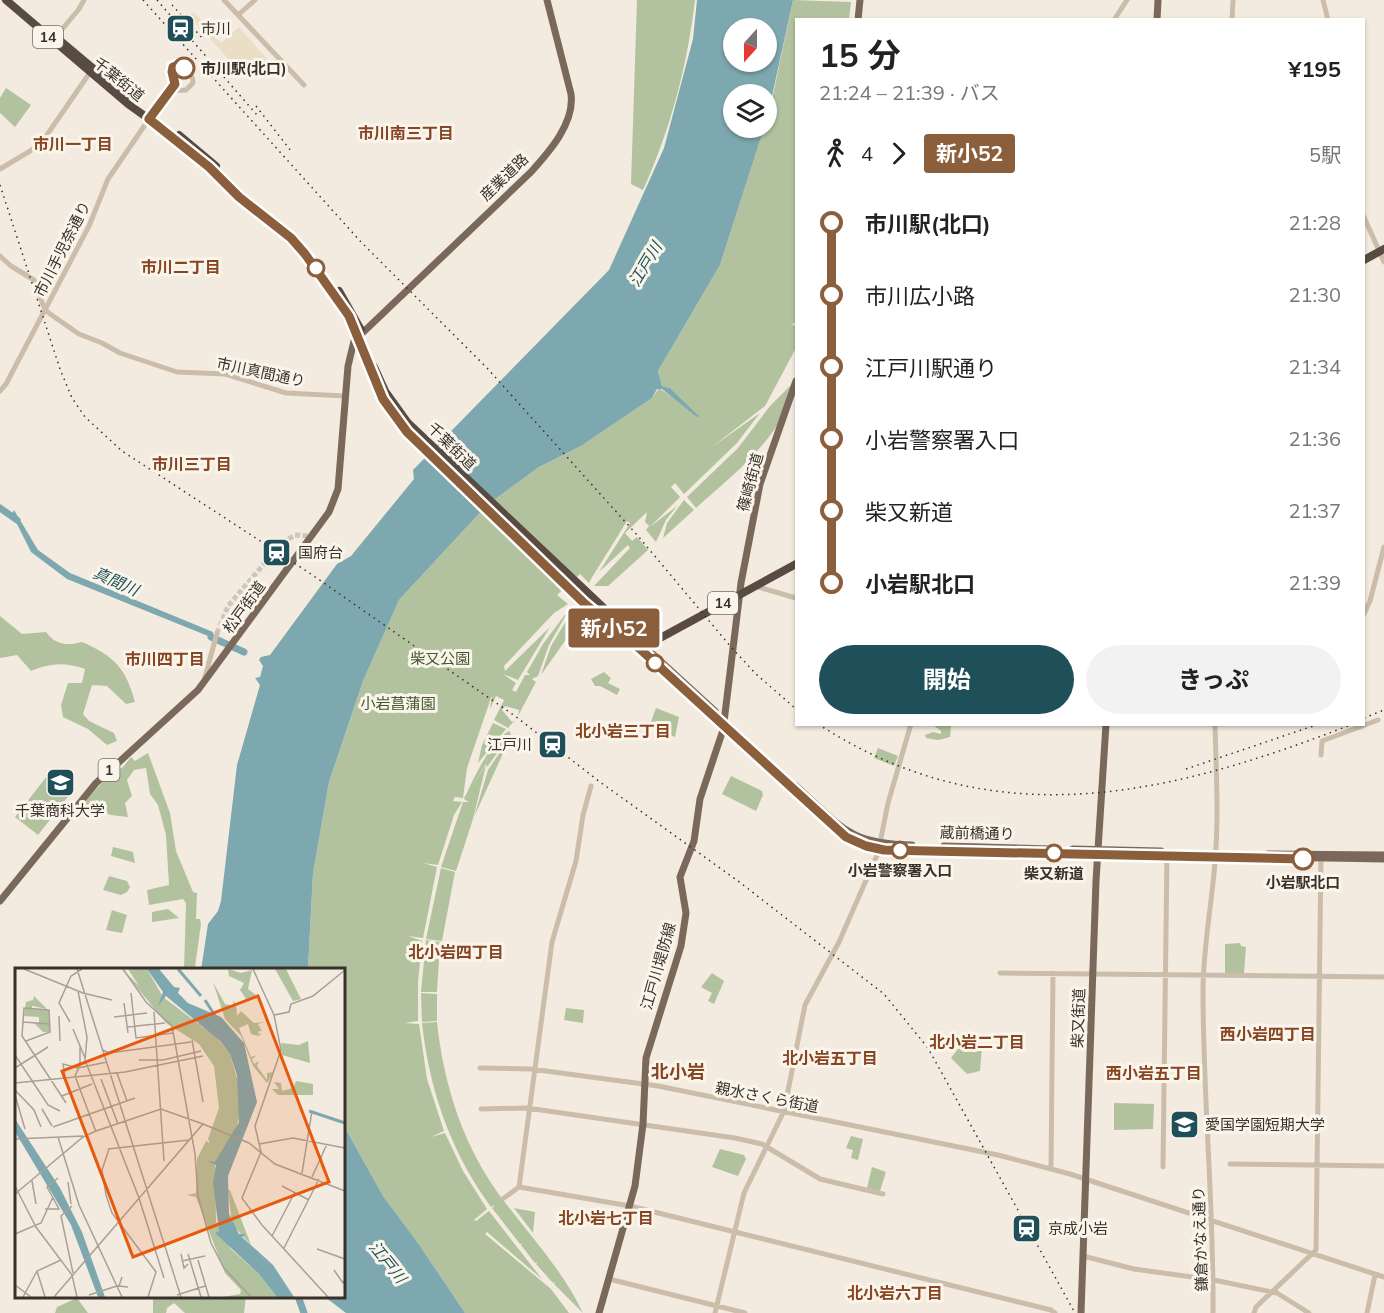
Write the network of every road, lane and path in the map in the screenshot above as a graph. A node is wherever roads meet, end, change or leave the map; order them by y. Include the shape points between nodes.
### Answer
1 (6, 0) edge
2 (13, 0) edge
3 (84, 0) edge
4 (224, 0) edge
5 (255, 0) edge
6 (547, 0) edge
7 (860, 0) edge
8 (1127, 0) edge
9 (1158, 0) edge
10 (1233, 0) edge
11 (1323, 0) edge
12 (238, 15) junction
13 (858, 18) edge
14 (1115, 18) edge
15 (1157, 18) edge
16 (1232, 18) edge
17 (1328, 18) edge
18 (54, 39) junction
19 (92, 70) junction
20 (304, 85) dead end
21 (171, 91) junction
22 (150, 117) junction
23 (0, 169) edge
24 (1365, 219) edge
25 (1382, 250) edge
26 (0, 256) edge
27 (1365, 259) edge
28 (1384, 262) edge
29 (45, 309) junction
30 (360, 334) junction
31 (366, 357) junction
32 (349, 360) junction
33 (795, 384) edge
34 (0, 391) edge
35 (345, 396) junction
36 (421, 440) junction
37 (1384, 547) edge
38 (795, 565) edge
39 (755, 586) junction
40 (578, 591) junction
41 (741, 593) junction
42 (795, 598) edge
43 (1365, 612) edge
44 (217, 633) tunnel mouth
45 (644, 646) junction
46 (212, 656) junction
47 (218, 664) junction
48 (203, 684) junction
49 (1378, 720) dead end
50 (724, 723) junction
51 (1365, 725) edge
52 (910, 726) edge
53 (1106, 726) edge
54 (1215, 726) edge
55 (1362, 726) edge
56 (1321, 755) dead end
57 (591, 786) dead end
58 (880, 847) junction
59 (1098, 852) junction
60 (1167, 854) junction
61 (1215, 855) junction
62 (1321, 857) junction
63 (1384, 857) edge
64 (0, 901) edge
65 (1000, 973) dead end
66 (1053, 974) junction
67 (1093, 974) junction
68 (1165, 975) junction
69 (1203, 975) junction
70 (1320, 976) junction
71 (1384, 977) edge
72 (480, 1068) dead end
73 (535, 1070) junction
74 (644, 1084) junction
75 (481, 1109) dead end
76 (530, 1109) junction
77 (783, 1113) junction
78 (643, 1124) junction
79 (765, 1146) junction
80 (1230, 1164) dead end
81 (1317, 1165) junction
82 (1384, 1166) edge
83 (1163, 1167) dead end
84 (1051, 1168) junction
85 (1086, 1179) junction
86 (519, 1187) junction
87 (884, 1194) dead end
88 (504, 1198) dead end
89 (630, 1206) junction
90 (1210, 1220) junction
91 (735, 1231) junction
92 (1314, 1254) junction
93 (1083, 1256) junction
94 (1375, 1275) junction
95 (1384, 1277) edge
96 (609, 1279) junction
97 (1214, 1280) junction
98 (1274, 1292) junction
99 (717, 1306) junction
100 (599, 1313) edge
101 (715, 1313) edge
102 (745, 1313) edge
103 (1055, 1313) edge
104 (1081, 1313) edge
105 (1214, 1313) edge
106 (1254, 1313) edge
107 (1309, 1313) edge
108 (1368, 1313) edge

1 - 18 highway, 千葉街道 / 14
2 - 18 highway, 千葉街道 / 14
3 - 18 street
4 - 12 street
5 - 12 street
6 - 30 main road, 産業道路 via 571,94 567,121 531,172
7 - 13 main road
8 - 14 street
9 - 15 main road
10 - 16 street
11 - 17 street
12 - 20 street
18 - 19 highway, 千葉街道 / 14
19 - 22 highway, 千葉街道 / 14
19 - 23 street via 40,145
21 - 21 street via 176,82 172,70 182,66 192,76 192,86
21 - 22 main road
22 - 29 street, 市川手児奈通り via 108,179 89,226
22 - 30 highway, 千葉街道 / 14 via 291,238 341,302
24 - 25 street
25 - 27 highway
25 - 28 street
26 - 29 street via 34,280
29 - 34 street, 市川手児奈通り
29 - 35 street, 市川真間通り via 79,334 177,372 225,374 286,393
30 - 31 highway, 千葉街道 / 14
30 - 32 main road, 松戸街道 / 1 via 352,345
30 - 36 highway, 千葉街道 / 14 via 385,391
31 - 32 main road via 358,354
31 - 36 highway, 千葉街道 / 14 via 387,405
32 - 35 main road, 松戸街道 / 1
33 - 41 main road, 篠崎街道 via 760,484
35 - 47 main road, 松戸街道 / 1 via 338,489 332,506
36 - 40 highway, 千葉街道 / 14
37 - 43 street
38 - 39 highway, 14
39 - 41 highway, 14
39 - 42 street
40 - 45 highway, 千葉街道 / 14
40 - 45 highway, 千葉街道 / 14
41 - 45 highway, 14
41 - 50 main road, 江戸川堤防線
44 - 46 street
45 - 50 main road, 蔵前橋通り
46 - 47 street
46 - 48 street
47 - 48 main road, 松戸街道 / 1
48 - 64 main road, 松戸街道 / 1 via 96,783
49 - 51 street
50 - 58 main road, 蔵前橋通り via 840,832 854,841
50 - 74 main road, 江戸川堤防線 via 700,799 694,841 680,877 686,910 684,930 648,1048
52 - 58 street
53 - 59 main road, 柴又街道
54 - 61 street, 鎌倉かなえ通り
55 - 56 street via 1323,741
57 - 73 street via 576,861 552,942
58 - 59 main road, 蔵前橋通り
58 - 77 street via 839,942 805,1005
59 - 60 main road, 蔵前橋通り
59 - 67 main road, 柴又街道
60 - 61 main road, 蔵前橋通り
60 - 68 street
61 - 62 main road, 蔵前橋通り
61 - 69 street, 鎌倉かなえ通り
62 - 63 main road, 蔵前橋通り
62 - 70 street
65 - 66 street
66 - 67 street
66 - 84 street
67 - 68 street
67 - 85 main road, 柴又街道
68 - 69 street
68 - 83 street
69 - 70 street
69 - 90 street, 鎌倉かなえ通り
70 - 71 street
70 - 81 street
72 - 73 street, 親水さくら街道
73 - 74 street, 親水さくら街道
73 - 76 street
74 - 77 street, 親水さくら街道
74 - 78 main road, 江戸川堤防線
75 - 76 street
76 - 78 street
76 - 86 street
77 - 79 street
77 - 84 street, 親水さくら街道
78 - 79 street via 732,1137
78 - 89 main road, 江戸川堤防線
79 - 87 street via 820,1179
79 - 91 street via 744,1193
80 - 81 street
81 - 82 street
81 - 92 street
84 - 85 street, 親水さくら街道
85 - 90 street, 親水さくら街道
85 - 93 main road, 柴又街道
86 - 88 street
86 - 89 street
89 - 91 street
89 - 96 main road, 江戸川堤防線
90 - 92 street, 親水さくら街道
90 - 97 street, 鎌倉かなえ通り
91 - 99 street
91 - 103 street
92 - 94 street, 親水さくら街道
92 - 98 street
93 - 97 street via 1134,1269
93 - 104 main road, 柴又街道
94 - 95 street, 親水さくら街道
94 - 108 street
96 - 99 street
96 - 100 main road, 江戸川堤防線
97 - 98 street
97 - 105 street, 鎌倉かなえ通り
98 - 106 street
98 - 107 street
99 - 101 street
99 - 102 street

